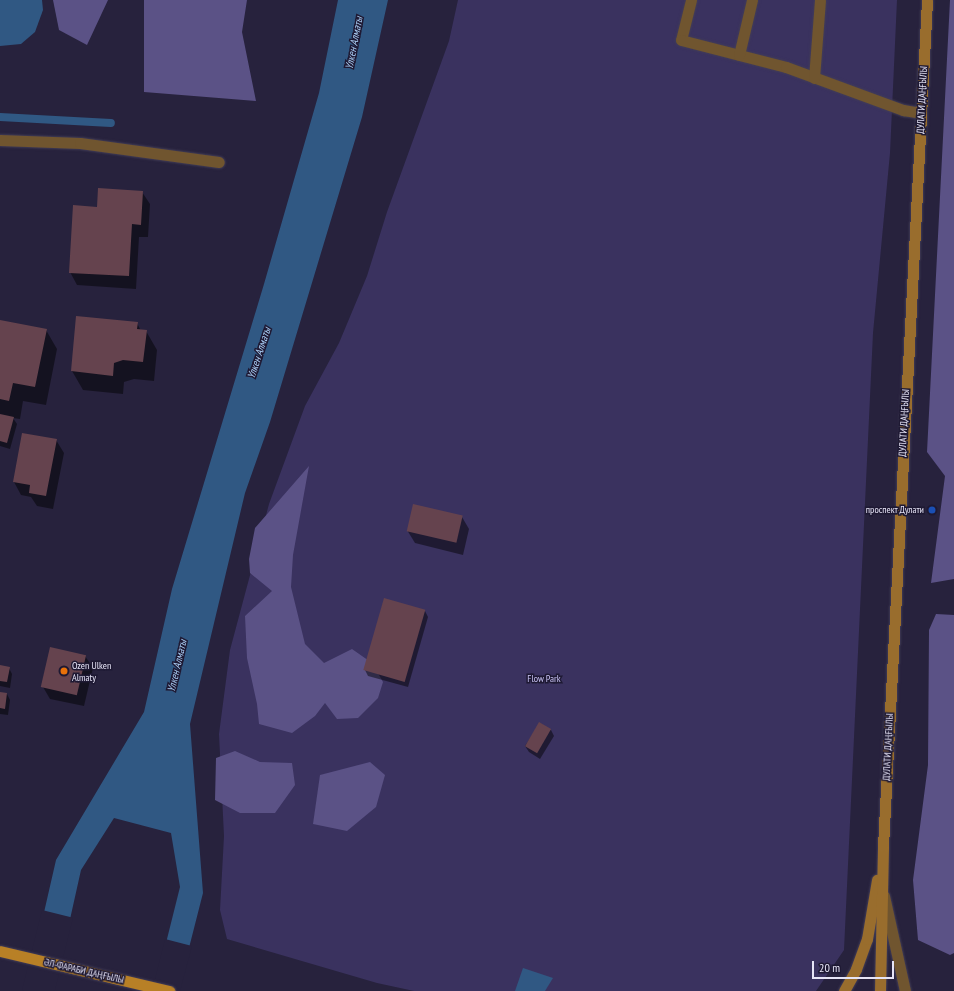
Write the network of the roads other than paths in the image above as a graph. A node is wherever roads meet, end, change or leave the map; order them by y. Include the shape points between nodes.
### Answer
1 (691, 0) edge
2 (752, 0) edge
3 (820, 0) edge
4 (927, 0) edge
5 (740, 55) junction
6 (814, 78) junction
7 (921, 113) junction
8 (0, 140) edge
9 (219, 162) dead end
10 (883, 846) junction
11 (883, 889) junction
12 (0, 951) edge
13 (169, 991) edge
14 (844, 991) edge
15 (880, 991) edge
16 (905, 991) edge

1 - 5 street via 681,40
2 - 5 street
3 - 6 street
4 - 7 main road, ДУЛАТИ ДАҢҒЫЛЫ
5 - 6 street via 786,67
6 - 7 street via 903,110
7 - 10 main road, ДУЛАТИ ДАҢҒЫЛЫ
8 - 9 street via 80,143
10 - 11 main road
10 - 14 main road via 868,939
11 - 15 main road
11 - 16 street
12 - 13 main road, ӘЛ-ФАРАБИ ДАҢҒЫЛЫ

